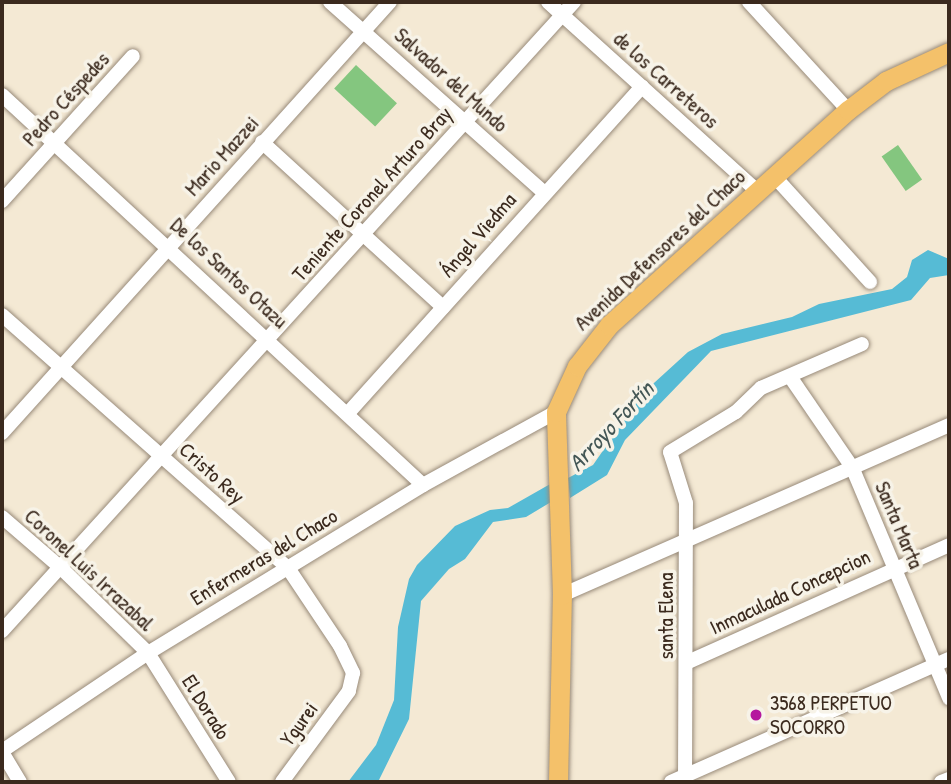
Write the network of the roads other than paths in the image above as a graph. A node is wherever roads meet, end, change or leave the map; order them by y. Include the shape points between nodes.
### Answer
1 (330, 2) edge
2 (390, 2) edge
3 (548, 2) edge
4 (574, 2) edge
5 (749, 2) edge
6 (562, 14) junction
7 (364, 30) junction
8 (949, 52) edge
9 (133, 57) dead end
10 (642, 87) junction
11 (2, 95) edge
12 (848, 110) junction
13 (467, 121) junction
14 (54, 142) junction
15 (262, 142) junction
16 (774, 176) junction
17 (755, 190) junction
18 (543, 192) junction
19 (2, 201) edge
20 (365, 233) junction
21 (170, 247) junction
22 (870, 282) dead end
23 (443, 307) junction
24 (2, 315) edge
25 (269, 338) junction
26 (862, 344) dead end
27 (60, 368) junction
28 (792, 378) junction
29 (349, 412) junction
30 (556, 412) junction
31 (949, 425) edge
32 (2, 433) edge
33 (160, 454) junction
34 (852, 467) junction
35 (423, 485) junction
36 (2, 517) edge
37 (687, 540) junction
38 (949, 545) edge
39 (894, 567) junction
40 (61, 568) junction
41 (288, 568) junction
42 (562, 594) junction
43 (2, 631) edge
44 (148, 653) junction
45 (688, 662) junction
46 (942, 662) edge
47 (349, 691) joint
48 (949, 698) edge
49 (2, 752) edge
50 (949, 779) edge
51 (680, 780) edge
52 (20, 782) edge
53 (229, 782) edge
54 (282, 782) edge
55 (558, 782) edge
56 (940, 782) edge

1 - 7 street, Salvador del Mundo
2 - 7 street, Mario Mazzei
3 - 6 street, de los Carreteros
4 - 6 street, Teniente Coronel Arturo Bray
5 - 12 street
6 - 10 street, de los Carreteros
6 - 13 street, Teniente Coronel Arturo Bray
7 - 13 street, Salvador del Mundo
7 - 15 street, Mario Mazzei
8 - 12 main road, Avenida Defensores del Chaco via 886,81
9 - 14 street, Pedro Céspedes
10 - 17 street, de los Carreteros
10 - 18 street, Ángel Viedma
11 - 14 street, De los Santos Otazu
12 - 16 main road, Avenida Defensores del Chaco
13 - 18 street, Salvador del Mundo
13 - 20 street, Teniente Coronel Arturo Bray
14 - 19 street, Pedro Céspedes
14 - 21 street, De los Santos Otazu
15 - 20 street
15 - 21 street, Mario Mazzei
16 - 17 main road, Avenida Defensores del Chaco
16 - 22 street
17 - 30 main road, Avenida Defensores del Chaco via 588,348
18 - 23 street, Ángel Viedma
20 - 23 street
20 - 25 street, Teniente Coronel Arturo Bray
21 - 25 street, De los Santos Otazu
21 - 27 street, Mario Mazzei
23 - 29 street, Ángel Viedma
24 - 27 street, Cristo Rey
25 - 29 street, De los Santos Otazu
25 - 33 street, Teniente Coronel Arturo Bray
26 - 28 street
27 - 32 street, Mario Mazzei
27 - 33 street, Cristo Rey
28 - 34 street, Santa Marta
28 - 37 street, santa Elena via 761,388 736,412 670,452 685,494
29 - 35 street, De los Santos Otazu
30 - 35 street, Enfermeras del Chaco
30 - 42 main road, Avenida Defensores del Chaco
31 - 34 street
33 - 40 street, Teniente Coronel Arturo Bray
33 - 41 street, Cristo Rey
34 - 37 street
34 - 39 street, Santa Marta
35 - 41 street, Enfermeras del Chaco
36 - 40 street, Coronel Luis Irrazabal
37 - 42 street
37 - 45 street, santa Elena
38 - 39 street, Inmaculada Concepcion
39 - 45 street, Inmaculada Concepcion
39 - 46 street, Santa Marta
40 - 43 street, Teniente Coronel Arturo Bray
40 - 44 street, Coronel Luis Irrazabal
41 - 44 street, Enfermeras del Chaco
41 - 47 street, Cristo Rey via 350,663
42 - 55 main road, Avenida Defensores del Chaco
44 - 49 street, Enfermeras del Chaco
44 - 53 street, El Dorado
45 - 51 street, santa Elena
46 - 48 street, Santa Marta
46 - 51 street
47 - 54 street, Ygurei
49 - 52 street
50 - 56 street

